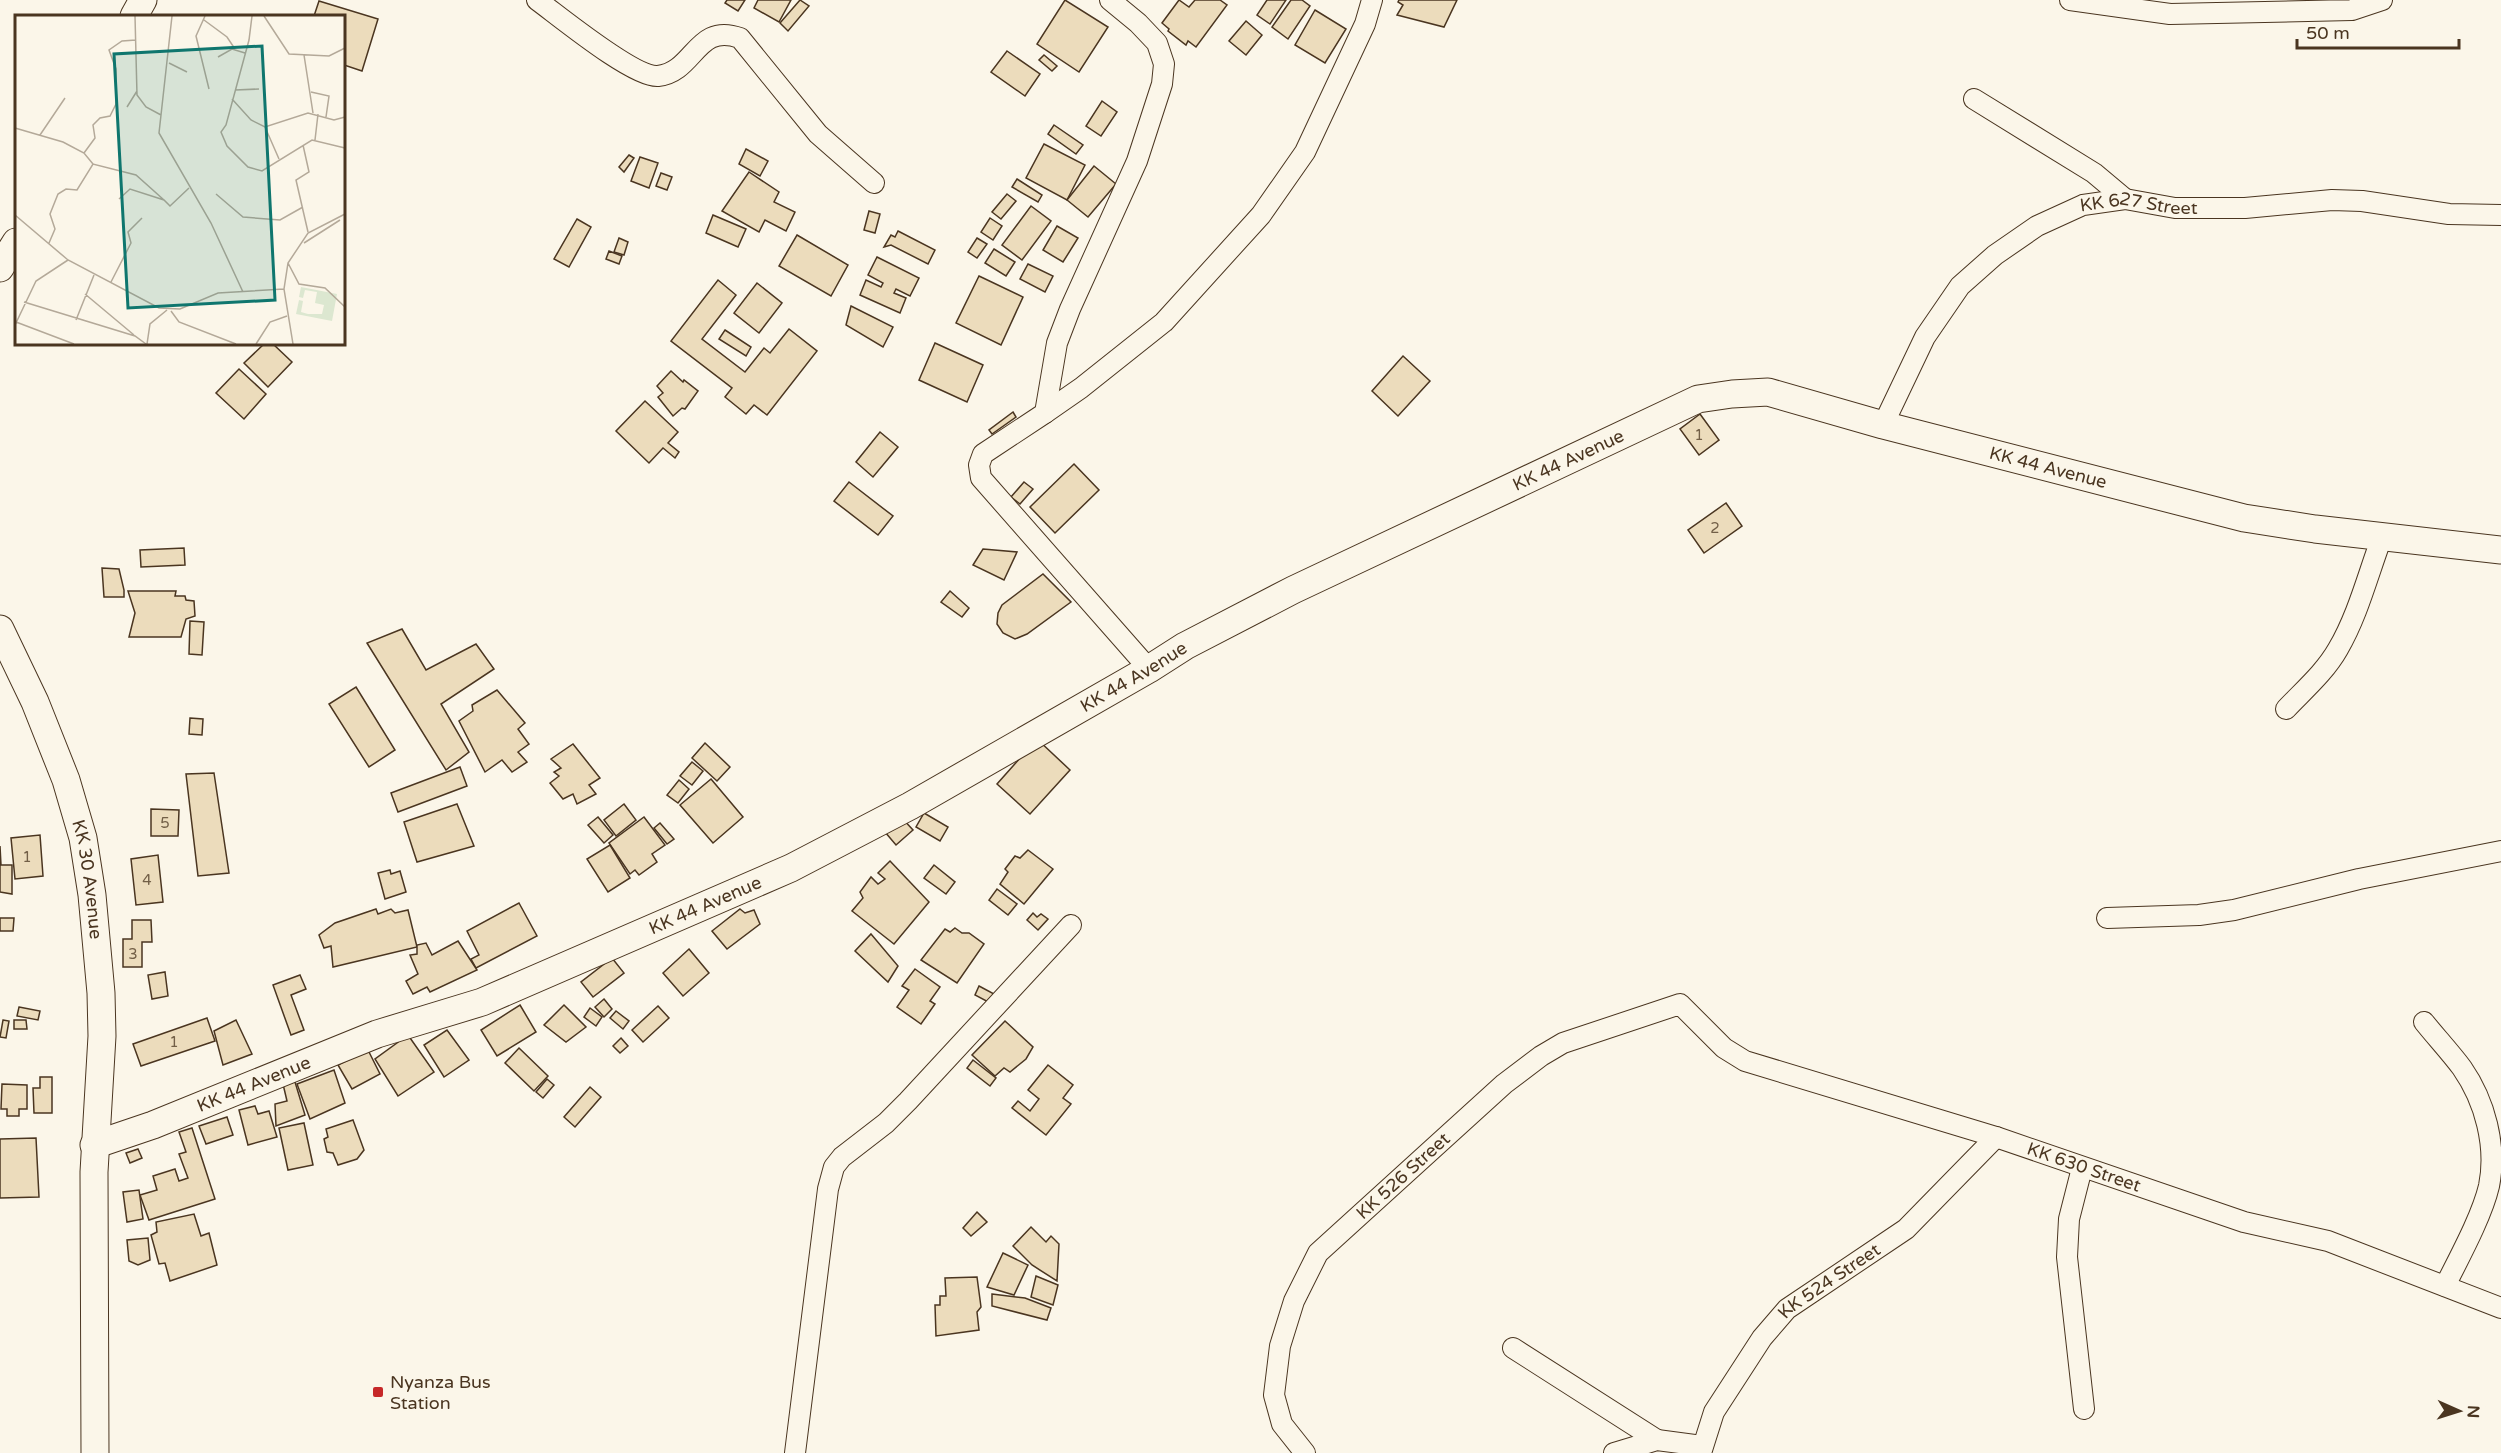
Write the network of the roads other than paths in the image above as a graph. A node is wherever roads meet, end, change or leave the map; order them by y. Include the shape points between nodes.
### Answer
1 (142, 0) edge
2 (537, 0) edge
3 (1110, 0) edge
4 (1372, 0) edge
5 (2070, 0) edge
6 (2382, 0) edge
7 (134, 15) edge
8 (1974, 99) dead end
9 (874, 183) dead end
10 (2126, 199) junction
11 (2501, 215) edge
12 (15, 244) edge
13 (0, 268) edge
14 (1045, 413) junction
15 (1883, 425) junction
16 (2382, 537) junction
17 (2501, 550) edge
18 (0, 629) edge
19 (1149, 669) junction
20 (2286, 709) dead end
21 (2501, 851) edge
22 (2106, 918) dead end
23 (1071, 925) dead end
24 (1680, 1004) joint
25 (2424, 1022) dead end
26 (1996, 1137) junction
27 (94, 1145) junction
28 (2082, 1168) junction
29 (2495, 1184) edge
30 (2445, 1286) junction
31 (2501, 1308) edge
32 (1513, 1348) dead end
33 (2084, 1409) dead end
34 (1657, 1440) junction
35 (1702, 1449) edge
36 (95, 1453) edge
37 (795, 1453) edge
38 (1305, 1453) edge
39 (1614, 1453) edge

1 - 7 main road
2 - 9 street via 635,69 657,76 675,70 714,35 729,33 740,38 818,134
3 - 14 street via 1157,43 1164,64 1162,84 1137,160 1057,343
4 - 14 street via 1365,24 1305,152 1261,215 1164,322
5 - 6 street via 2170,14 2352,10
8 - 10 street via 2094,173
10 - 11 street, KK 627 Street via 2175,208 2245,208 2342,200 2449,214
10 - 15 street, KK 627 Street via 2083,205 2037,226 1960,286 1925,337
12 - 13 main road
14 - 19 street via 983,454 979,465 981,478
15 - 16 main road, KK 44 Avenue via 2244,518
15 - 19 main road, KK 44 Avenue via 1768,392 1698,399 1293,590
16 - 17 main road, KK 44 Avenue
16 - 20 street via 2337,650
18 - 27 main road, KK 30 Avenue via 66,780 83,838 101,993
19 - 27 main road, KK 44 Avenue via 910,806 791,868 482,1002 377,1034
21 - 22 street via 2359,879 2234,910
23 - 37 street via 901,1108 834,1167
24 - 26 street, KK 630 Street via 1724,1048 1745,1061
24 - 38 street, KK 526 Street via 1563,1043 1541,1056 1504,1084 1318,1254 1294,1301 1280,1346 1274,1395 1282,1424
25 - 29 street via 2462,1069 2478,1097 2486,1120
26 - 28 street, KK 630 Street
26 - 35 street, KK 524 Street via 1906,1229 1787,1308 1762,1338 1714,1412
27 - 36 main road
28 - 30 street, KK 630 Street via 2244,1222 2328,1241
28 - 33 street via 2069,1219 2067,1257
29 - 30 street
30 - 31 street, KK 630 Street
32 - 34 street
34 - 35 street
34 - 39 street

